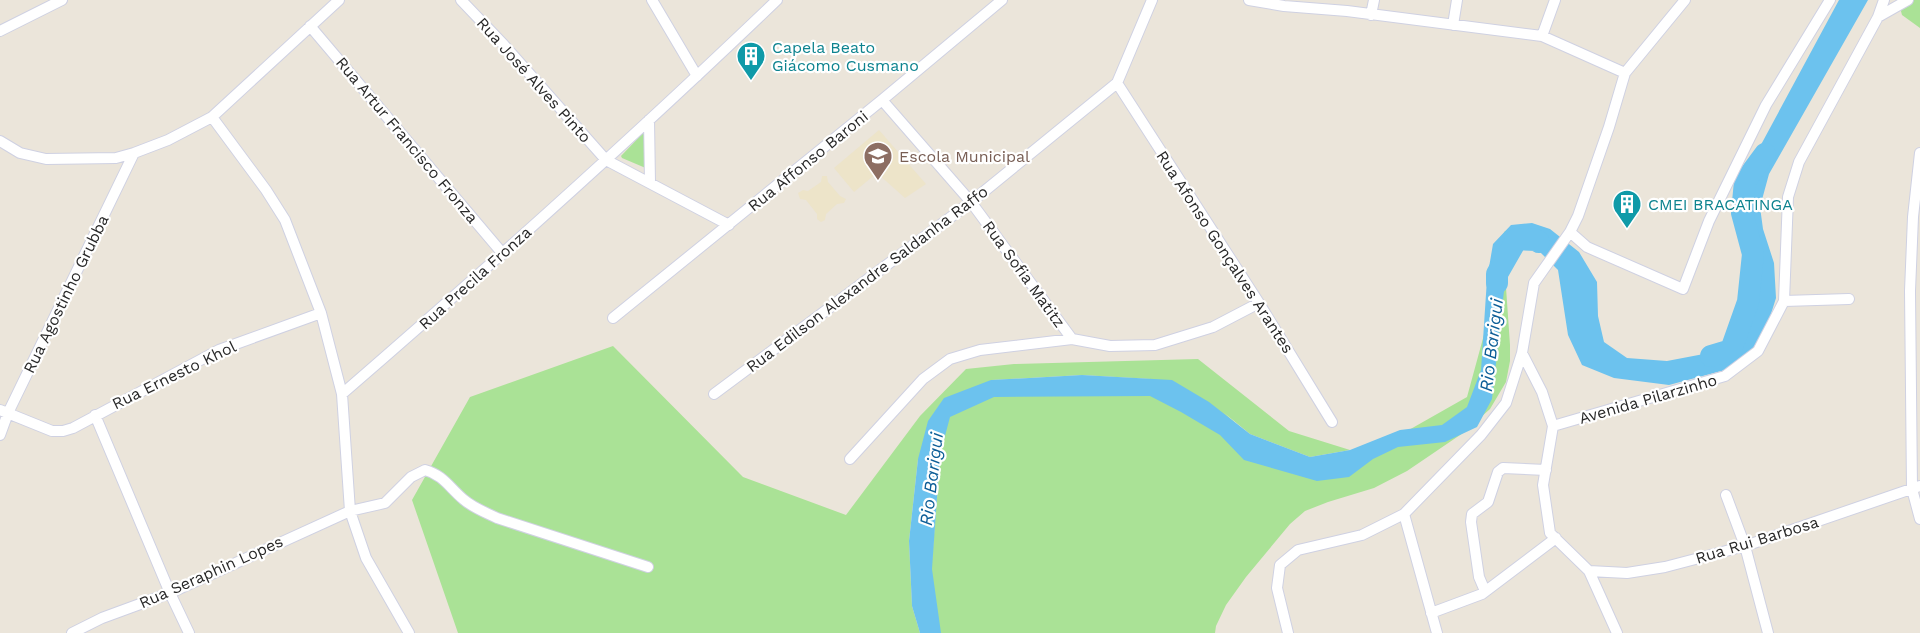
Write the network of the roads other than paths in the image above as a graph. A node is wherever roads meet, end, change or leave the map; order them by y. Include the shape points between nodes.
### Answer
1 (62, 0) edge
2 (339, 0) edge
3 (461, 0) edge
4 (652, 0) edge
5 (777, 0) edge
6 (1002, 0) edge
7 (1152, 0) edge
8 (1249, 0) edge
9 (1374, 0) edge
10 (1457, 0) edge
11 (1555, 0) edge
12 (1685, 0) edge
13 (1830, 0) edge
14 (1884, 0) edge
15 (1908, 0) edge
16 (1262, 1) edge
17 (1371, 15) junction
18 (1878, 17) junction
19 (1453, 25) junction
20 (310, 26) junction
21 (0, 31) edge
22 (1542, 36) junction
23 (1626, 72) junction
24 (697, 76) junction
25 (1117, 83) junction
26 (882, 100) junction
27 (212, 117) junction
28 (650, 120) junction
29 (0, 141) edge
30 (134, 153) junction
31 (1920, 153) edge
32 (606, 160) junction
33 (650, 183) junction
34 (971, 202) junction
35 (729, 225) junction
36 (1567, 234) junction
37 (503, 254) junction
38 (1849, 299) dead end
39 (1784, 301) junction
40 (1259, 303) junction
41 (321, 313) junction
42 (613, 318) dead end
43 (1072, 339) junction
44 (1522, 353) junction
45 (342, 394) junction
46 (714, 394) dead end
47 (4, 412) edge
48 (95, 415) junction
49 (1332, 422) dead end
50 (1553, 426) junction
51 (0, 435) edge
52 (850, 459) dead end
53 (1546, 470) junction
54 (1916, 487) edge
55 (1726, 495) dead end
56 (350, 511) junction
57 (1404, 514) junction
58 (1920, 519) edge
59 (1556, 538) junction
60 (1745, 546) junction
61 (648, 567) dead end
62 (1589, 572) junction
63 (1485, 591) junction
64 (170, 592) junction
65 (1431, 613) junction
66 (72, 633) edge
67 (189, 633) edge
68 (409, 633) edge
69 (1288, 633) edge
70 (1437, 633) edge
71 (1617, 633) edge
72 (1768, 633) edge

1 - 21 street
2 - 20 street
3 - 32 street, Rua José Alves Pinto
4 - 24 street
5 - 24 street, Rua Precila Fronza
6 - 26 street, Rua Affonso Baroni
7 - 25 street, Rua Edilson Alexandre Saldanha Raffo
8 - 16 street
9 - 17 street
10 - 19 street
11 - 22 street
12 - 23 street
13 - 36 street via 1766,105 1709,221 1683,289 1587,247
14 - 18 street, Avenida Pilarzinho
15 - 18 street
16 - 17 street
17 - 19 street
18 - 39 street, Avenida Pilarzinho via 1799,162 1788,197
19 - 22 street
20 - 27 street
20 - 37 street, Rua Artur Francisco Fronza
22 - 23 street
23 - 36 street via 1578,216
24 - 28 street, Rua Precila Fronza
25 - 34 street, Rua Edilson Alexandre Saldanha Raffo
25 - 40 street, Rua Afonso Gonçalves Arantes
26 - 34 street, Rua Sofia Matitz
26 - 35 street, Rua Affonso Baroni
27 - 30 street
27 - 41 street via 285,220
28 - 32 street, Rua Precila Fronza
28 - 33 street
29 - 30 street via 20,153 46,159 116,158
30 - 47 street, Rua Agostinho Grubba
31 - 54 street via 1910,291
32 - 33 street
32 - 37 street, Rua Precila Fronza
33 - 35 street
34 - 43 street, Rua Sofia Matitz
34 - 46 street, Rua Edilson Alexandre Saldanha Raffo
35 - 42 street, Rua Affonso Baroni
36 - 44 street via 1534,283
37 - 45 street, Rua Precila Fronza
38 - 39 street
39 - 50 street, Avenida Pilarzinho via 1758,351 1725,376
40 - 43 street via 1213,327 1155,345 1110,346
40 - 49 street, Rua Afonso Gonçalves Arantes
41 - 45 street
41 - 48 street, Rua Ernesto Khol via 219,350
43 - 52 street via 980,350 950,359 923,379
44 - 50 street via 1542,392
44 - 57 street via 1506,403 1481,435
45 - 56 street
47 - 48 street, Rua Ernesto Khol via 52,431 73,428
47 - 51 street, Rua Agostinho Grubba
48 - 64 street
50 - 53 street
53 - 59 street via 1545,508 1550,533
53 - 63 street via 1503,468 1488,502 1472,514 1479,577
54 - 58 street
54 - 60 street, Rua Rui Barbosa
55 - 60 street
56 - 61 street, Rua Seraphin Lopes via 385,503 411,477 425,470 437,473 474,507 497,518
56 - 64 street, Rua Seraphin Lopes
56 - 68 street via 366,558
57 - 65 street
57 - 69 street via 1362,535 1298,550 1281,565 1277,588
59 - 62 street
59 - 63 street
60 - 62 street, Rua Rui Barbosa via 1665,567 1627,573
60 - 72 street
62 - 71 street
63 - 65 street
64 - 66 street, Rua Seraphin Lopes
64 - 67 street
65 - 70 street

